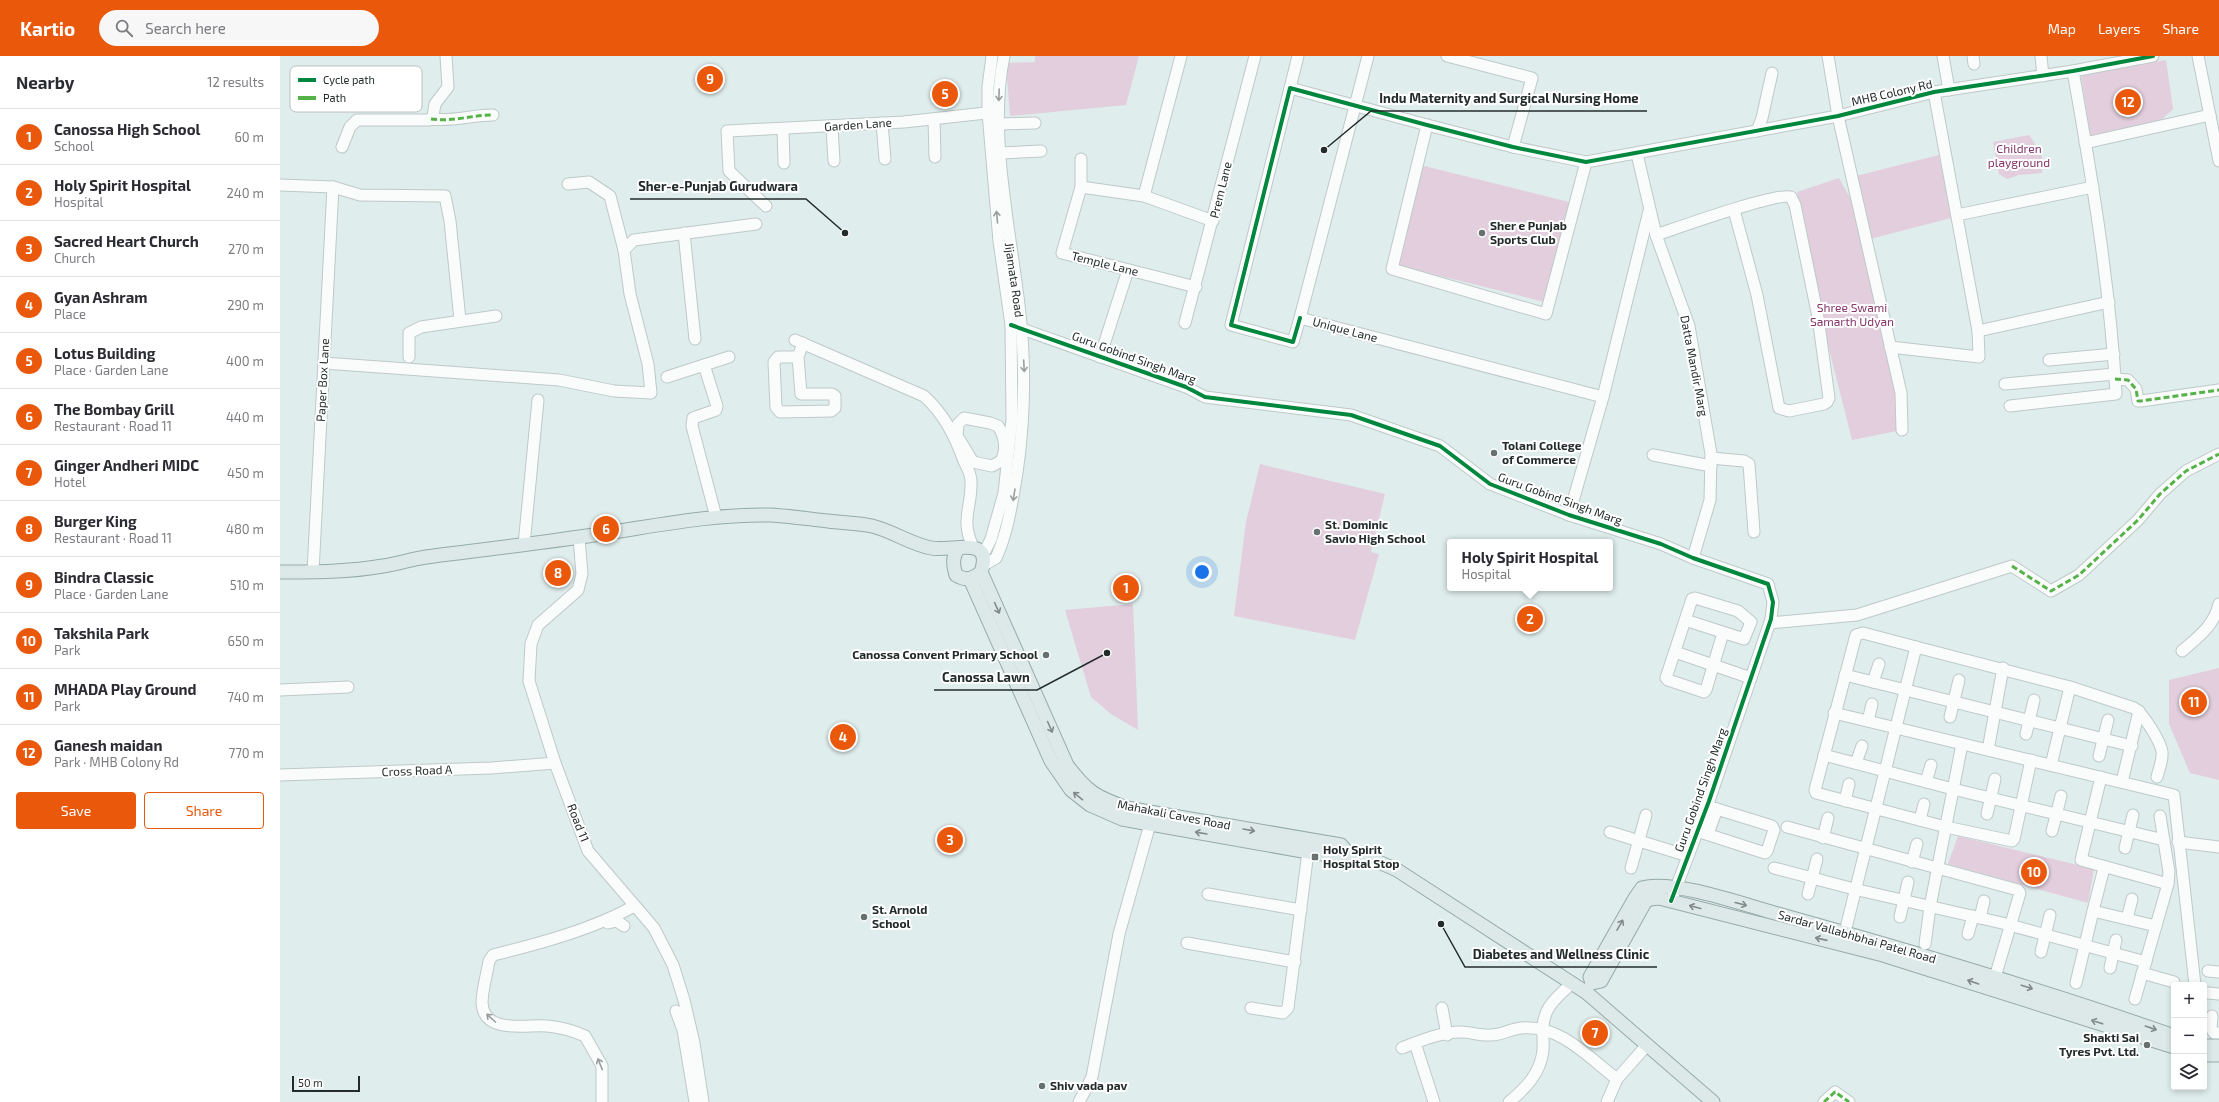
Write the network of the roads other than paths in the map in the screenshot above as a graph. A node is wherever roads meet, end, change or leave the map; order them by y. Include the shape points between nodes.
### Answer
1 (446, 56) edge
2 (992, 56) edge
3 (1004, 56) edge
4 (1181, 56) edge
5 (1255, 56) edge
6 (1298, 56) edge
7 (1368, 56) edge
8 (1447, 56) edge
9 (1828, 56) edge
10 (1943, 56) edge
11 (2041, 56) edge
12 (2153, 56) edge
13 (2198, 56) edge
14 (2073, 71) junction
15 (1772, 73) dead end
16 (2044, 76) junction
17 (1290, 88) junction
18 (1949, 90) junction
19 (1934, 92) junction
20 (1356, 104) junction
21 (993, 112) junction
22 (493, 115) dead end
23 (2210, 115) junction
24 (1838, 116) junction
25 (431, 119) junction
26 (934, 119) junction
27 (882, 123) junction
28 (1035, 123) dead end
29 (999, 124) junction
30 (1427, 125) junction
31 (832, 127) junction
32 (783, 128) junction
33 (2216, 129) edge
34 (1757, 131) junction
35 (2085, 143) junction
36 (342, 147) dead end
37 (1513, 147) junction
38 (1040, 151) dead end
39 (1001, 153) junction
40 (1636, 154) junction
41 (935, 157) dead end
42 (885, 159) dead end
43 (1081, 159) dead end
44 (834, 160) dead end
45 (2219, 161) edge
46 (1586, 162) junction
47 (784, 163) dead end
48 (568, 184) dead end
49 (280, 185) edge
50 (1081, 187) junction
51 (2093, 187) junction
52 (333, 188) junction
53 (1144, 196) junction
54 (766, 206) dead end
55 (1734, 210) junction
56 (1649, 211) junction
57 (1957, 215) junction
58 (1213, 221) junction
59 (756, 224) dead end
60 (1003, 232) junction
61 (684, 233) junction
62 (1656, 235) junction
63 (624, 250) junction
64 (1128, 270) junction
65 (1196, 287) junction
66 (2109, 302) junction
67 (496, 316) dead end
68 (1300, 318) junction
69 (460, 320) junction
70 (1185, 323) dead end
71 (1016, 326) junction
72 (1978, 331) junction
73 (695, 339) dead end
74 (1890, 347) junction
75 (2114, 354) junction
76 (409, 356) dead end
77 (729, 357) dead end
78 (798, 357) junction
79 (1100, 357) junction
80 (2049, 360) dead end
81 (324, 363) junction
82 (704, 365) junction
83 (667, 376) dead end
84 (2115, 377) junction
85 (2005, 384) dead end
86 (2219, 390) edge
87 (1603, 397) junction
88 (538, 400) dead end
89 (2010, 406) dead end
90 (1902, 430) dead end
91 (1006, 450) junction
92 (2219, 454) edge
93 (1653, 455) dead end
94 (968, 461) junction
95 (1711, 462) junction
96 (1569, 515) junction
97 (716, 517) junction
98 (1754, 532) dead end
99 (579, 538) junction
100 (524, 545) junction
101 (932, 548) junction
102 (958, 549) junction
103 (1693, 558) junction
104 (980, 560) junction
105 (954, 570) junction
106 (280, 572) edge
107 (313, 572) junction
108 (970, 579) junction
109 (2219, 604) edge
110 (1685, 620) junction
111 (1770, 623) junction
112 (1723, 633) junction
113 (1916, 646) junction
114 (2182, 651) dead end
115 (1675, 652) junction
116 (1879, 664) dead end
117 (1714, 665) junction
118 (2003, 668) junction
119 (1845, 675) junction
120 (1751, 678) junction
121 (1959, 680) dead end
122 (1873, 682) junction
123 (348, 687) dead end
124 (2070, 687) junction
125 (280, 690) edge
126 (1906, 690) junction
127 (2034, 700) dead end
128 (1954, 701) junction
129 (1872, 704) dead end
130 (1995, 711) junction
131 (2139, 711) junction
132 (1834, 713) junction
133 (1950, 716) dead end
134 (2029, 720) junction
135 (2108, 720) dead end
136 (1868, 721) junction
137 (1896, 728) junction
138 (2060, 728) junction
139 (2026, 734) dead end
140 (2103, 739) junction
141 (1962, 744) junction
142 (1862, 746) dead end
143 (2132, 746) junction
144 (1988, 750) junction
145 (1824, 755) junction
146 (2100, 756) dead end
147 (2031, 760) junction
148 (555, 763) junction
149 (1856, 763) junction
150 (1931, 765) dead end
151 (2051, 765) junction
152 (1884, 771) junction
153 (280, 775) edge
154 (2157, 777) dead end
155 (2101, 778) junction
156 (1995, 779) dead end
157 (1926, 782) junction
158 (2122, 782) junction
159 (1849, 784) dead end
160 (1953, 789) junction
161 (2061, 796) dead end
162 (1991, 798) junction
163 (1845, 801) junction
164 (1924, 804) dead end
165 (2021, 805) junction
166 (1712, 808) junction
167 (1875, 808) junction
168 (1987, 814) dead end
169 (2057, 814) junction
170 (1646, 815) dead end
171 (2133, 815) dead end
172 (2160, 816) dead end
173 (1828, 818) dead end
174 (1920, 820) junction
175 (2090, 822) junction
176 (1150, 824) junction
177 (1787, 827) dead end
178 (1946, 827) junction
179 (2052, 831) dead end
180 (1610, 832) dead end
181 (2129, 832) junction
182 (1703, 833) junction
183 (1823, 838) junction
184 (2164, 840) junction
185 (1638, 841) junction
186 (2178, 842) junction
187 (1917, 844) dead end
188 (1309, 846) junction
189 (2219, 847) edge
190 (2125, 848) dead end
191 (1864, 850) junction
192 (1688, 856) junction
193 (1817, 859) dead end
194 (1912, 862) junction
195 (1631, 868) dead end
196 (1774, 868) dead end
197 (2104, 868) junction
198 (1938, 869) junction
199 (1812, 878) junction
200 (1908, 882) dead end
201 (2168, 884) junction
202 (1676, 888) junction
203 (1854, 889) junction
204 (1208, 894) dead end
205 (1808, 894) dead end
206 (2132, 899) dead end
207 (1904, 900) junction
208 (1671, 901) junction
209 (1984, 901) dead end
210 (634, 906) junction
211 (1930, 906) junction
212 (1301, 910) junction
213 (2093, 911) junction
214 (2050, 915) dead end
215 (1900, 917) dead end
216 (1976, 917) junction
217 (2127, 919) junction
218 (2011, 925) junction
219 (624, 926) dead end
220 (2156, 926) junction
221 (1968, 934) dead end
222 (2046, 935) junction
223 (1843, 938) junction
224 (2116, 940) dead end
225 (1187, 943) dead end
226 (1925, 944) dead end
227 (535, 945) junction
228 (2084, 945) junction
229 (2042, 952) dead end
230 (2113, 953) junction
231 (1295, 962) junction
232 (2146, 962) junction
233 (2110, 968) dead end
234 (2142, 973) junction
235 (1996, 976) junction
236 (2174, 982) dead end
237 (2195, 982) edge
238 (2076, 983) dead end
239 (1571, 984) junction
240 (1590, 988) junction
241 (1991, 988) junction
242 (2135, 999) dead end
243 (1251, 1008) dead end
244 (1442, 1008) dead end
245 (676, 1011) dead end
246 (2214, 1014) edge
247 (1541, 1028) junction
248 (1447, 1035) junction
249 (2171, 1035) edge
250 (2219, 1039) edge
251 (1415, 1043) junction
252 (1647, 1044) junction
253 (2171, 1045) edge
254 (2207, 1045) edge
255 (1402, 1048) dead end
256 (2207, 1055) edge
257 (2219, 1055) edge
258 (1617, 1079) junction
259 (1610, 1101) edge
260 (602, 1102) edge
261 (694, 1102) edge
262 (703, 1102) edge
263 (1080, 1102) edge
264 (1434, 1102) edge
265 (1508, 1102) edge
266 (1713, 1102) edge
267 (1824, 1102) edge
268 (1849, 1102) edge

1 - 25 street via 448,87 435,104
2 - 21 street, Jijamata Road via 988,87
3 -> 21 street, Jijamata Road
4 - 53 street
5 - 58 street, Prem Lane
6 - 17 street
7 - 20 street, Unique Lane
8 - 37 street via 1532,78
9 - 24 street
10 - 18 street
11 - 16 street
12 - 14 street, MHB Colony Rd
13 - 23 street
14 - 16 street, MHB Colony Rd
14 - 35 street
15 - 34 street
16 - 18 street, MHB Colony Rd
17 - 20 street
17 - 68 street via 1231,325 1293,342
18 - 19 street, MHB Colony Rd
19 - 24 street, MHB Colony Rd
19 - 57 street
20 - 30 street
20 - 68 street, Unique Lane
21 - 26 street, Garden Lane
21 - 29 street, Jijamata Road
60 -> 21 street, Jijamata Road
22 - 25 street via 448,121
23 - 33 street
23 - 35 street
24 - 34 street, MHB Colony Rd
24 - 74 street
25 - 36 street via 357,120 350,127
26 - 27 street, Garden Lane
26 - 41 street
27 - 31 street, Garden Lane
27 - 42 street
28 - 29 street
29 - 39 street, Jijamata Road
30 - 37 street
30 - 46 street via 1392,269 1546,314
31 - 32 street, Garden Lane
31 - 44 street
32 - 47 street
32 - 54 street, Garden Lane via 727,130 729,170
33 - 45 street
34 - 40 street, MHB Colony Rd
35 - 51 street
37 - 46 street
38 - 39 street
39 - 60 street, Jijamata Road
40 - 46 street, MHB Colony Rd
40 - 56 street, Datta Mandir Marg
43 - 50 street, Temple Lane
48 - 63 street via 589,182 610,196
49 - 52 street
50 - 53 street
50 - 64 street, Temple Lane via 1062,253
51 - 57 street
51 - 66 street
52 - 69 street via 360,196 448,196
52 - 81 street, Paper Box Lane
53 - 58 street
55 - 55 street via 1784,196 1789,196 1793,200 1824,353 1829,398 1824,404 1789,411 1779,408 1757,295
55 - 62 street
56 - 62 street, Datta Mandir Marg
56 - 87 street
57 - 72 street
58 - 65 street, Prem Lane
59 - 61 street
60 - 71 street, Jijamata Road
61 - 63 street via 634,240
61 - 73 street
62 - 95 street, Datta Mandir Marg via 1689,326
63 - 81 street via 630,294 648,364 650,393 614,391 559,380
64 - 65 street, Temple Lane
64 - 79 street
65 - 70 street, Prem Lane
66 - 72 street
66 - 75 street
67 - 69 street
68 - 87 street, Unique Lane
69 - 76 street via 421,327 409,334
71 - 79 street, Guru Gobind Singh Marg
71 - 91 street, Jijamata Road via 1012,419
71 -> 104 street, Jijamata Road via 1025,400 1013,501 996,558
72 - 74 street via 1979,357
74 - 90 street via 1901,393
75 - 80 street
75 - 84 street
77 - 82 street
78 - 78 street via 778,357 774,362 776,407 780,412 831,411 835,408 835,396 832,394 801,394
78 - 94 street via 799,341 924,396 935,405 947,422
79 - 96 street, Guru Gobind Singh Marg via 1205,396 1351,415 1440,446 1490,484
81 - 107 street, Paper Box Lane
82 - 83 street
82 - 97 street via 717,406 716,410 693,418 692,426
84 - 85 street
84 - 86 street via 2128,380 2136,389 2138,401 2141,402
84 - 89 street via 2116,394 2112,396
87 - 96 street
88 - 100 street
91 - 94 street via 1001,461 992,466
91 - 94 street via 998,426 964,418 958,424 957,436
91 - 104 street, Jijamata Road via 1004,493 991,539
92 - 111 street via 2186,471 2079,575 2051,592 2012,566 1857,616
93 - 95 street
94 - 104 street via 971,478 966,533
95 - 98 street via 1744,461 1749,464
95 - 103 street, Datta Mandir Marg via 1710,500
96 - 103 street, Guru Gobind Singh Marg via 1661,544
97 - 99 main road
97 - 101 main road via 770,515 871,526
99 - 100 main road
99 - 148 street, Road 11 via 582,574 578,590 538,625 531,644 528,681
100 - 107 main road via 382,566
101 - 102 main road
101 - 105 main road
102 - 104 main road via 965,546
102 - 105 main road via 954,554
103 - 111 street, Guru Gobind Singh Marg via 1768,584 1773,602
104 - 108 main road
104 -> 188 main road, Mahakali Caves Road via 1067,765 1088,791 1127,808
105 - 108 main road via 963,579
106 - 107 main road
176 -> 108 main road, Mahakali Caves Road via 1122,819 1090,805 1071,790 1060,776
109 - 114 street via 2215,617 2207,629
110 - 112 street
110 - 112 street via 1694,598 1738,611 1751,622 1745,639
110 - 115 street
111 - 120 street, Guru Gobind Singh Marg
112 - 117 street
113 - 118 street
113 - 119 street via 1859,634 1855,637
113 - 126 street
115 - 117 street
115 - 117 street via 1666,678 1668,680 1705,692
116 - 122 street
117 - 120 street
118 - 124 street
118 - 130 street
119 - 122 street
119 - 132 street
120 - 166 street, Guru Gobind Singh Marg
121 - 128 street
122 - 126 street
123 - 125 street
124 - 131 street
124 - 138 street
126 - 128 street
126 - 137 street
127 - 134 street
128 - 130 street
128 - 133 street
129 - 136 street
130 - 134 street
130 - 144 street
131 - 143 street
131 - 154 street via 2162,751
132 - 136 street
132 - 145 street
134 - 138 street
134 - 139 street
135 - 140 street
136 - 137 street
137 - 141 street
137 - 152 street
138 - 140 street
138 - 151 street
140 - 143 street
140 - 146 street
141 - 144 street
141 - 160 street
142 - 149 street
143 - 158 street
144 - 147 street
145 - 149 street
145 - 163 street via 1816,792
147 - 151 street
147 - 165 street
148 - 153 street, Cross Road A via 491,768
148 - 210 street, Road 11 via 588,851
149 - 152 street
150 - 157 street
151 - 155 street
152 - 157 street
152 - 167 street
155 - 158 street
155 - 175 street
156 - 162 street
157 - 160 street
158 - 186 street via 2174,795
159 - 163 street
160 - 162 street
160 - 178 street
161 - 169 street
162 - 165 street
162 - 168 street
163 - 167 street
164 - 174 street
165 - 169 street
165 - 178 street via 2013,840
166 - 182 street, Guru Gobind Singh Marg
166 - 182 street via 1772,826 1774,830 1767,851 1765,853
167 - 174 street
167 - 191 street
169 - 175 street
169 - 179 street
170 - 185 street
171 - 181 street
172 - 184 street
173 - 183 street
174 - 178 street
175 - 181 street
175 - 197 street via 2081,860
188 -> 176 main road, Mahakali Caves Road
176 - 263 street via 1119,934 1092,1077
177 - 183 street
178 - 198 street
180 - 185 street
181 - 184 street
181 - 190 street
182 - 192 street, Guru Gobind Singh Marg
183 - 191 street
184 - 201 street
185 - 192 street
185 - 195 street
186 - 189 street
186 - 237 street
187 - 194 street
188 - 212 street
188 - 239 main road, Mahakali Caves Road via 1341,845 1348,853 1365,856 1398,870
191 - 194 street
191 - 203 street
192 - 202 street, Guru Gobind Singh Marg
193 - 199 street
194 - 198 street
196 - 199 street
197 - 201 street
197 - 213 street
198 - 211 street
198 - 218 street via 2018,890 2020,893
199 - 203 street
199 - 205 street
200 - 207 street
201 - 220 street
202 - 208 street, Guru Gobind Singh Marg
202 -> 223 main road, Sardar Vallabhbhai Patel Road via 1710,896
240 -> 202 main road, Sardar Vallabhbhai Patel Road via 1590,977 1642,888
203 - 207 street
203 - 223 street
204 - 212 street
206 - 217 street
207 - 211 street
207 - 215 street
223 -> 208 main road, Sardar Vallabhbhai Patel Road
208 - 240 main road, Sardar Vallabhbhai Patel Road via 1659,898 1645,902 1601,981
209 - 216 street
210 - 227 street via 621,914
210 - 262 street, Road 11 via 654,928 673,965 694,1043
211 - 216 street
211 - 226 street
212 - 231 street
213 - 217 street
213 - 228 street
214 - 222 street
216 - 218 street
216 - 221 street
217 - 220 street
218 - 222 street
218 - 235 street
219 - 227 street via 615,921 541,948
220 - 232 street
222 - 228 street
222 - 229 street
223 - 235 main road, Sardar Vallabhbhai Patel Road
241 -> 223 main road, Sardar Vallabhbhai Patel Road
224 - 230 street
225 - 231 street
260 -> 227 street via 602,1066 585,1036 547,1026 498,1024 485,1013 482,1000 490,957
228 - 230 street
228 - 238 street
230 - 232 street
230 - 233 street
231 - 243 street via 1287,1012
232 - 234 street
234 - 236 street
234 - 242 street
235 - 241 street
235 -> 249 main road, Sardar Vallabhbhai Patel Road
239 - 240 main road, Mahakali Caves Road
239 - 247 street via 1547,1010
240 - 252 main road, Mahakali Caves Road
253 -> 241 main road, Sardar Vallabhbhai Patel Road
244 - 248 street
245 - 261 street via 683,1030
246 - 250 street via 2212,1030
247 - 248 street via 1520,1028 1492,1036 1461,1032
247 - 258 street via 1574,1045
247 - 265 street via 1543,1051 1540,1063 1527,1088
248 - 251 street
250 - 254 main road
251 - 255 street
251 - 264 street
252 - 258 street
252 - 266 main road, Mahakali Caves Road
256 - 257 main road
258 - 259 street
267 - 268 street via 1835,1092

